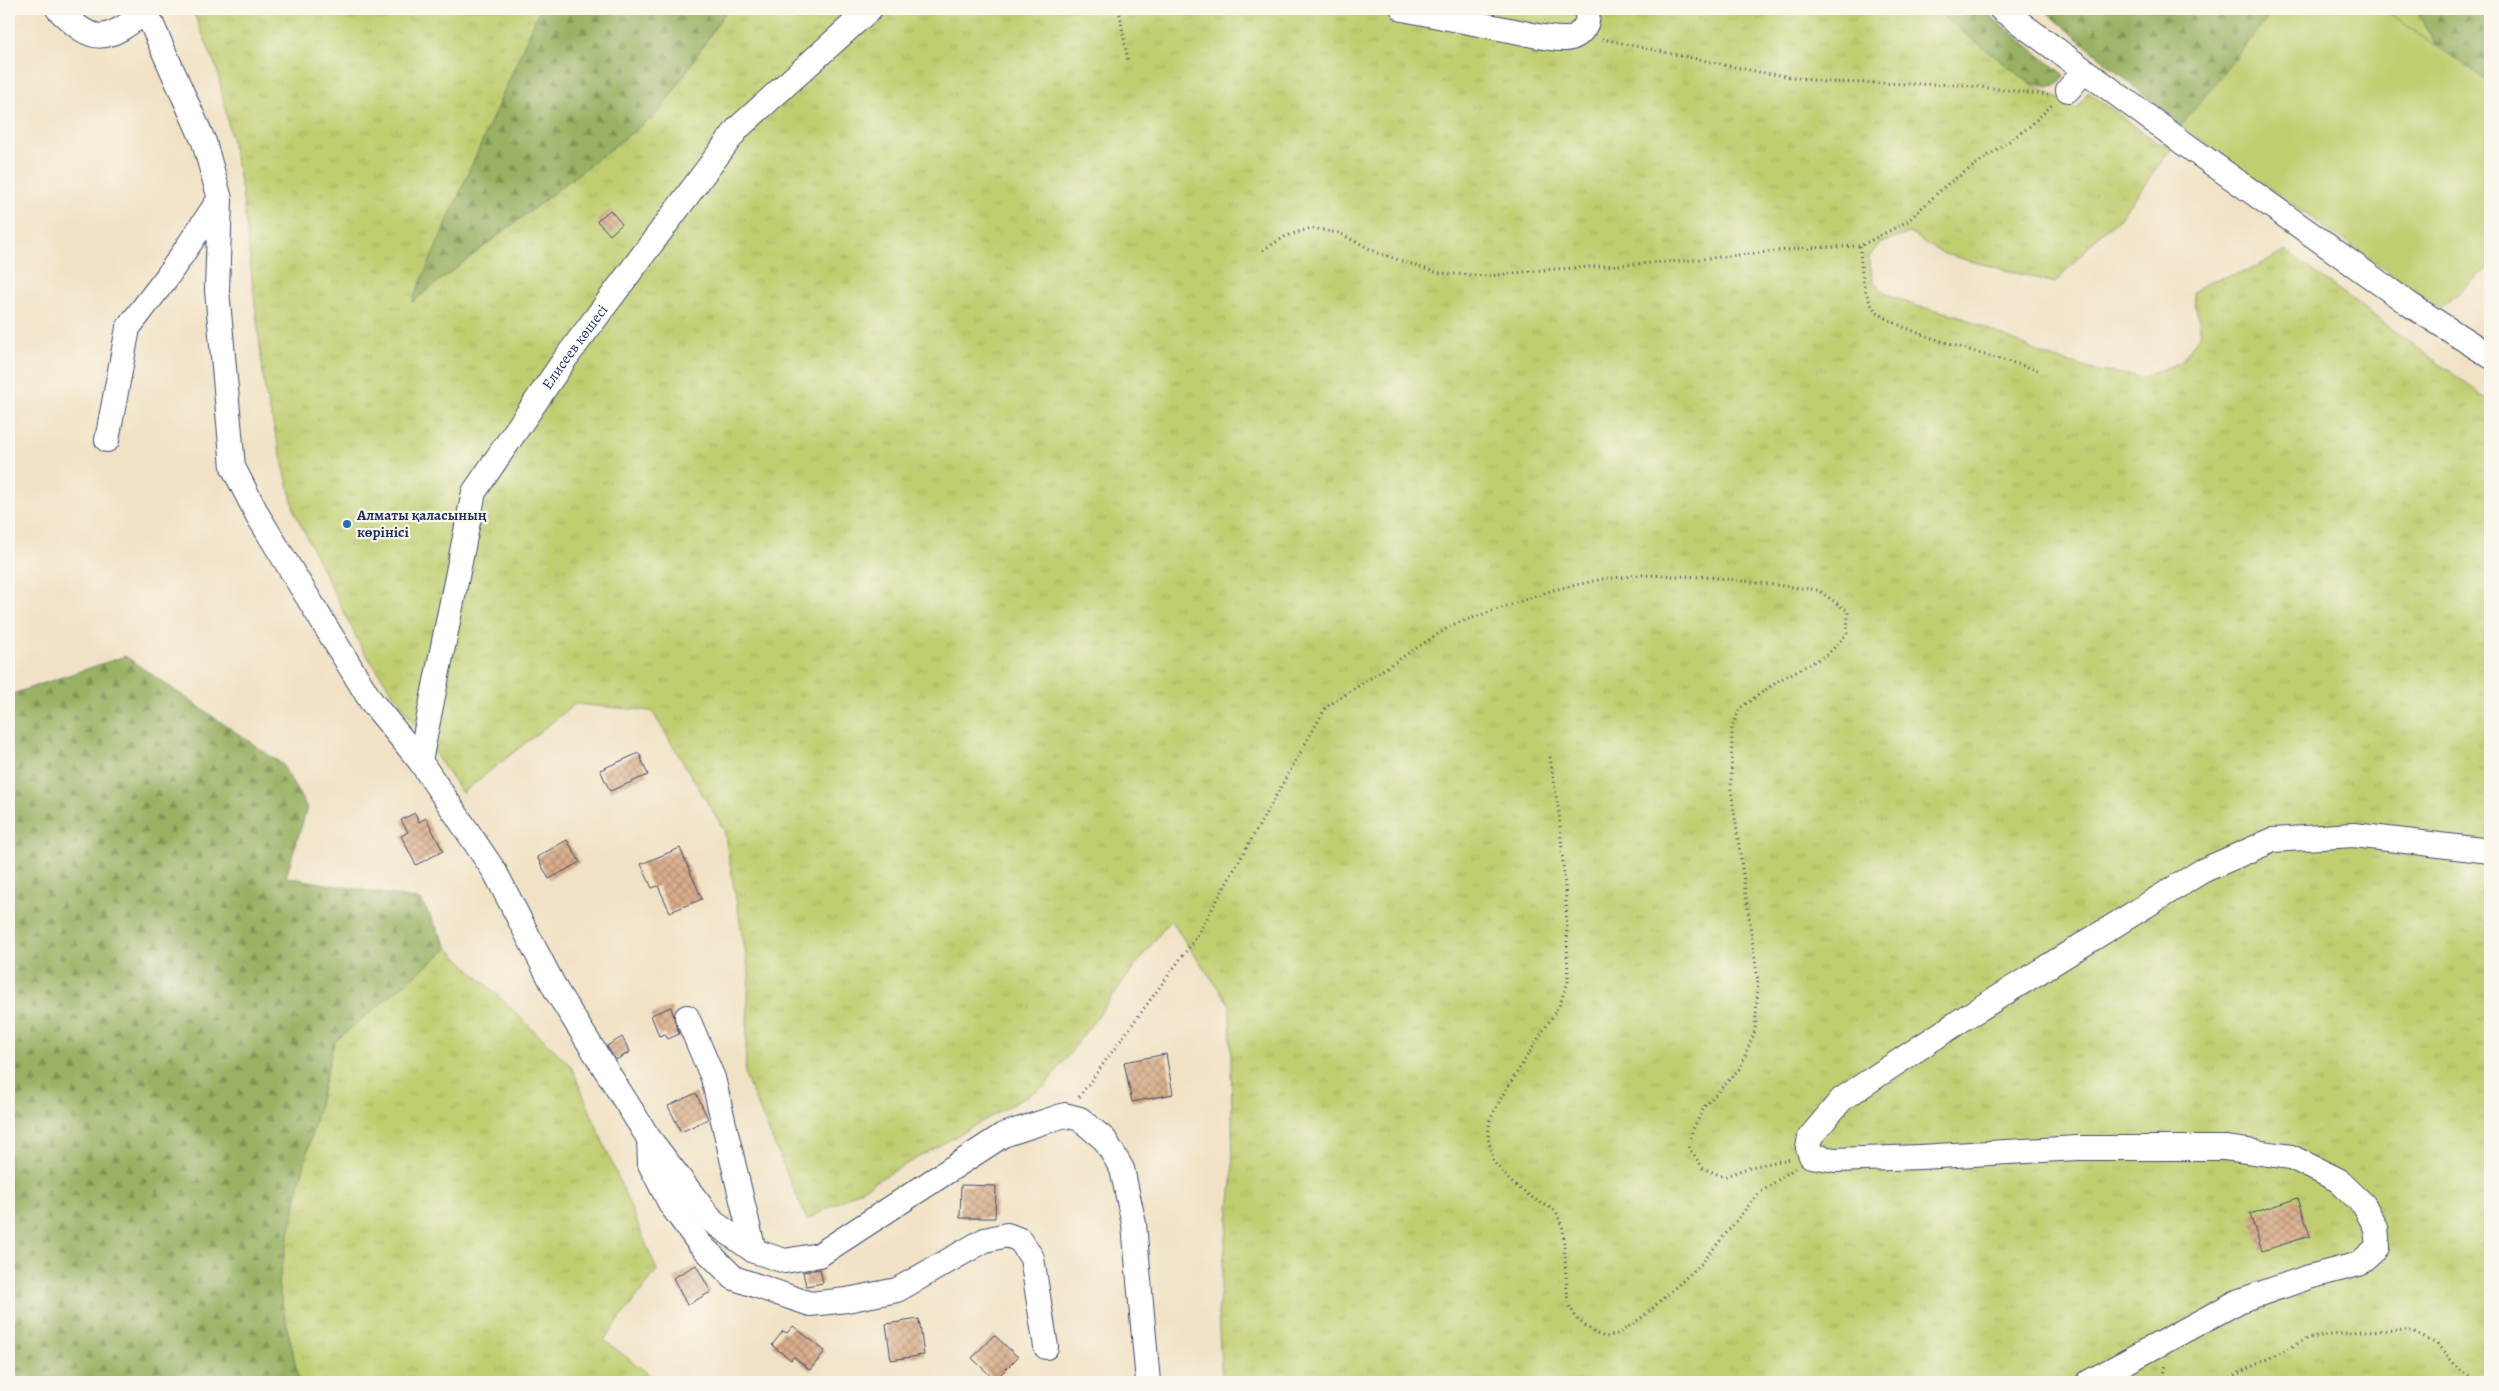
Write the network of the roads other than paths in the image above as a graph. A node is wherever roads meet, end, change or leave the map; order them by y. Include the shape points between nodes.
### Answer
1 (58, 9) edge
2 (870, 9) edge
3 (1403, 9) edge
4 (1586, 9) edge
5 (2001, 9) edge
6 (146, 11) edge
7 (2084, 71) junction
8 (2068, 90) road end
9 (220, 198) junction
10 (2490, 356) edge
11 (107, 440) dead end
12 (420, 761) junction
13 (2490, 851) edge
14 (687, 1017) dead end
15 (648, 1137) junction
16 (754, 1251) junction
17 (1046, 1347) dead end
18 (1148, 1382) edge
19 (2089, 1382) edge

1 - 6 street via 92,36 107,36
2 - 12 street, Елисеев көшесі via 738,128 565,360 474,492
3 - 4 street via 1566,39 1579,34 1586,24
5 - 7 street
6 - 9 street via 204,142
7 - 8 street
7 - 10 street via 2409,304
9 - 11 street via 128,328
9 - 12 street via 217,290 233,467 288,569 371,701
12 - 15 street via 495,872 557,992
13 - 19 street via 2354,835 2274,840 2202,871 1966,1017 1842,1099 1810,1137 1808,1148 1811,1156 1835,1160 2077,1148 2225,1148 2291,1157 2338,1180 2364,1205 2376,1228 2378,1247 2359,1264 2239,1300
14 - 16 street via 714,1078
15 - 16 street via 713,1222
15 - 17 street via 650,1164 671,1205 699,1243 734,1278 810,1304 847,1300 897,1290 984,1240 1007,1235 1020,1240 1032,1258
16 - 18 street via 785,1262 818,1255 1003,1135 1065,1115 1080,1119 1105,1140 1122,1169 1134,1224

